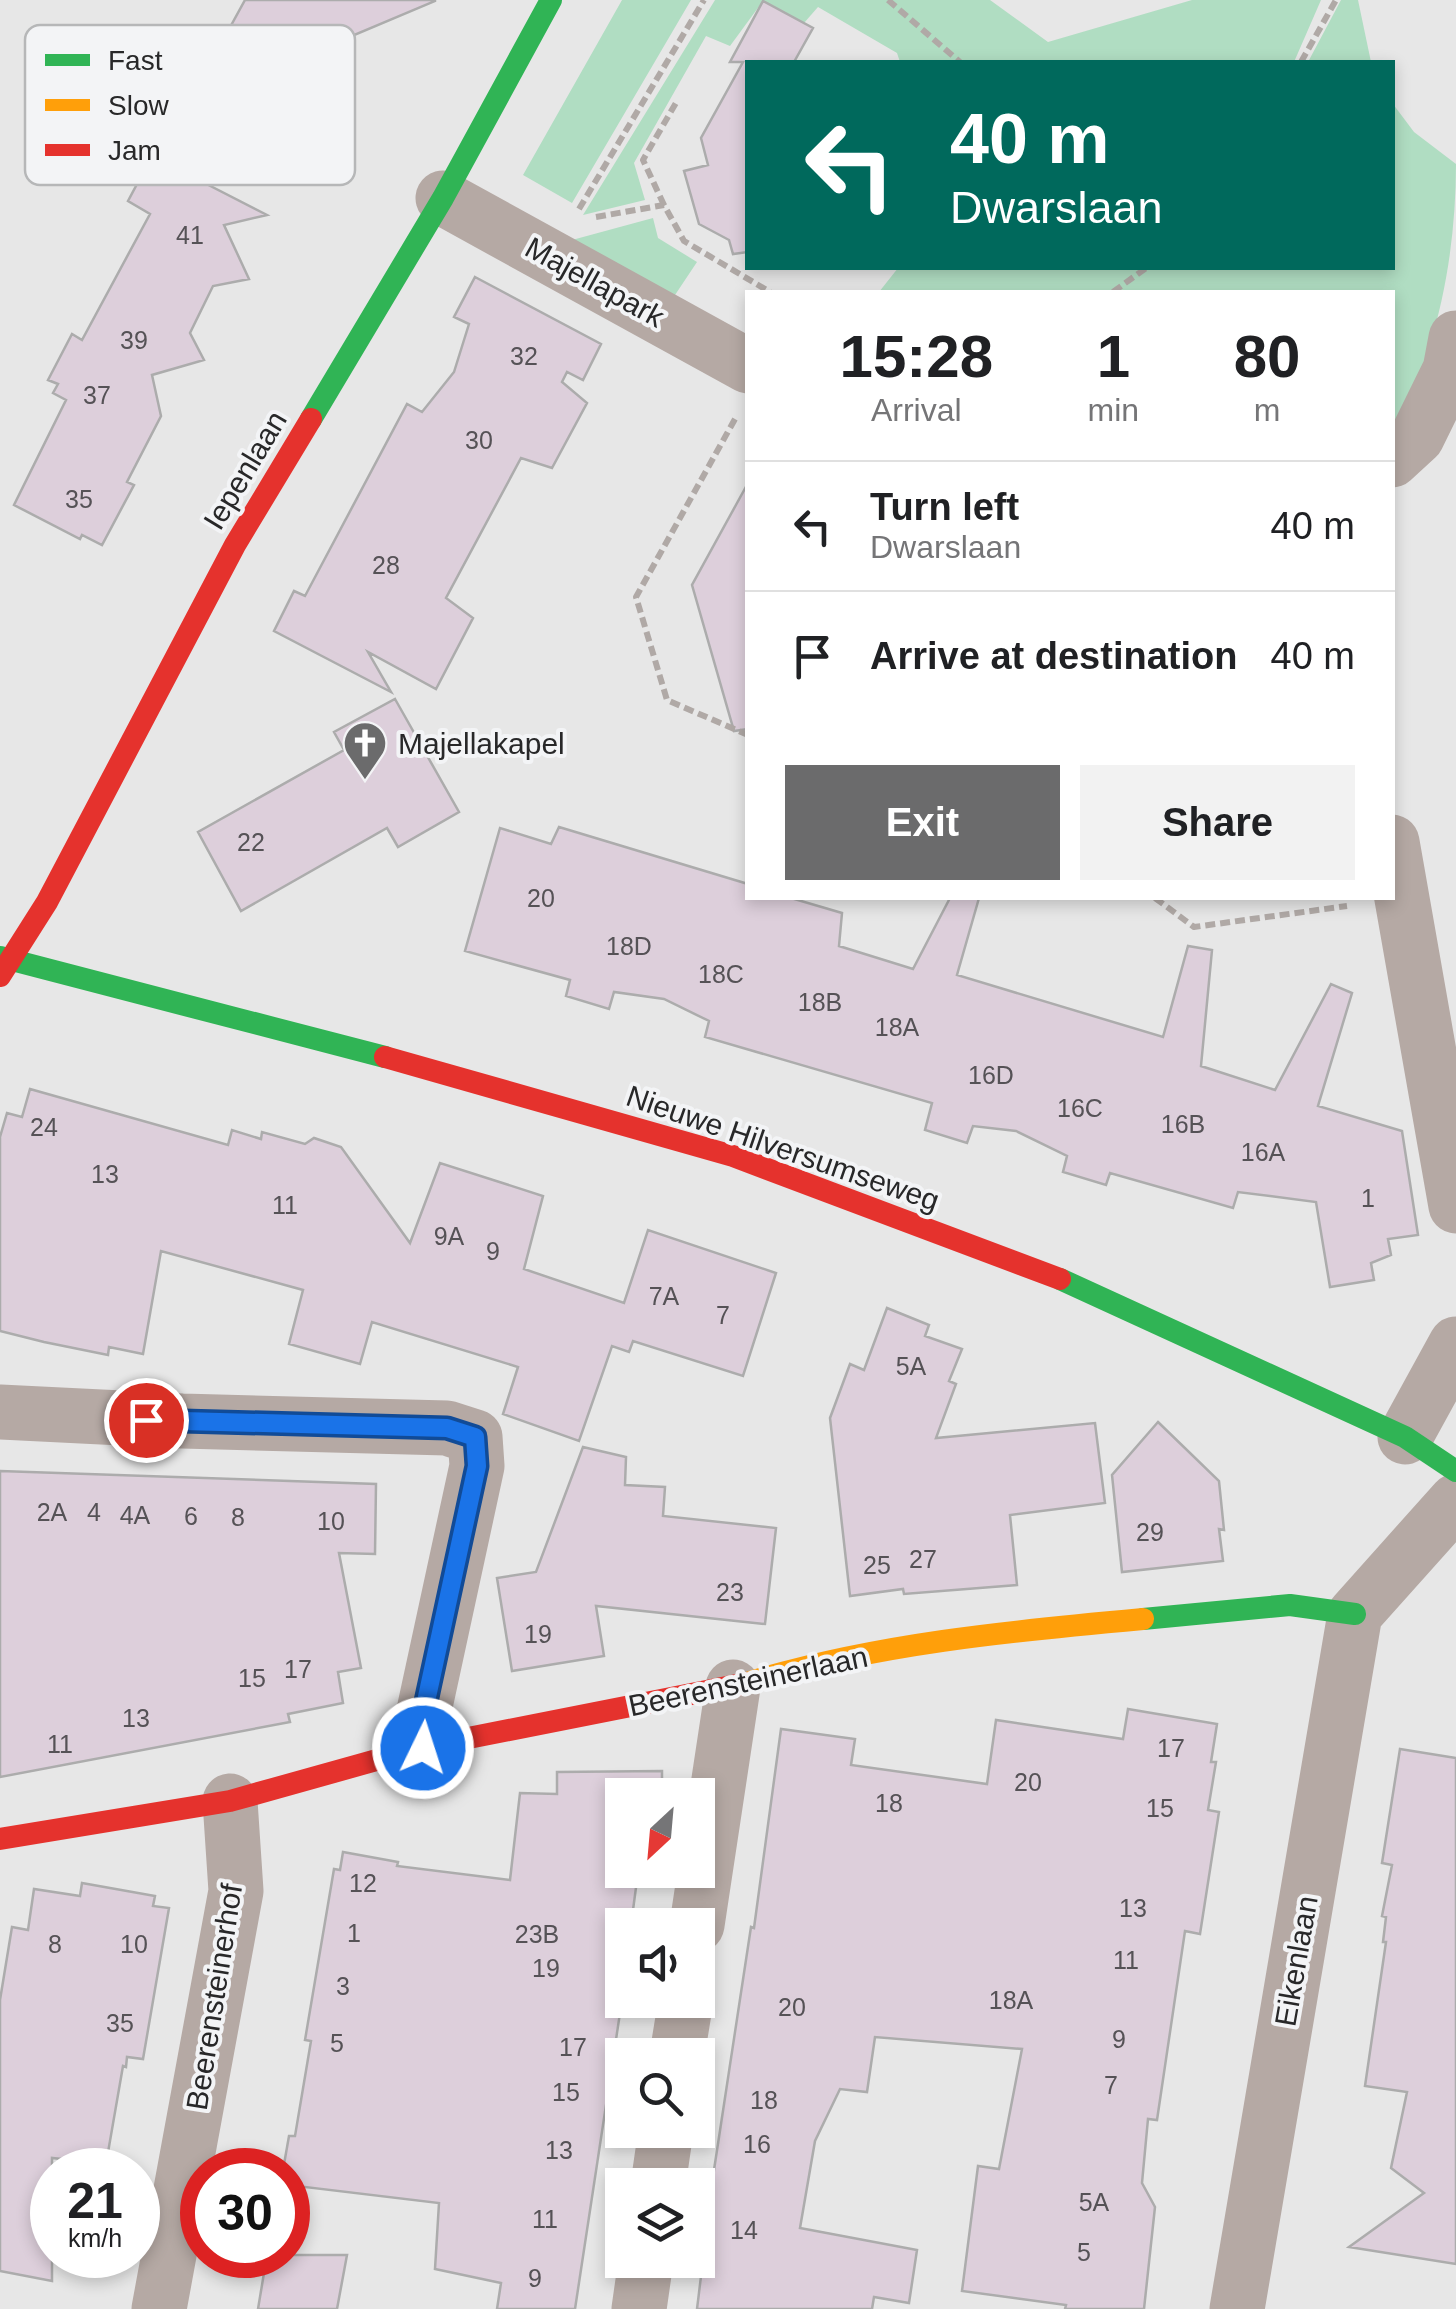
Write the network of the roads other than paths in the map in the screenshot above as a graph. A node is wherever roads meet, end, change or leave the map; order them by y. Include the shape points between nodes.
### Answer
1 (551, 0) edge
2 (443, 198) junction
3 (1456, 338) edge
4 (743, 389) edge
5 (1395, 457) edge
6 (1395, 858) edge
7 (4, 965) edge
8 (1456, 1206) edge
9 (1456, 1344) edge
10 (0, 1412) edge
11 (1405, 1437) junction
12 (1456, 1471) edge
13 (1456, 1501) edge
14 (1355, 1614) junction
15 (733, 1687) junction
16 (423, 1748) junction
17 (230, 1801) junction
18 (0, 1839) edge
19 (700, 1908) edge
20 (643, 2278) edge
21 (159, 2309) edge
22 (639, 2309) edge
23 (1237, 2309) edge

1 - 2 street, Iepenlaan
2 - 4 street, Majellapark
2 - 7 street, Iepenlaan via 235,545 47,902
3 - 5 street via 1450,370 1417,437
6 - 8 street
7 - 11 street, Nieuwe Hilversumseweg via 480,1082 732,1156 1057,1278
9 - 11 street
10 - 16 street via 447,1428 475,1437 477,1466 422,1720
11 - 12 street, Nieuwe Hilversumseweg
13 - 14 street
14 - 15 street, Beerensteinerlaan via 1290,1605 1064,1626 818,1661
14 - 23 street, Eikenlaan
15 - 16 street, Beerensteinerlaan
15 - 19 street
16 - 17 street, Beerensteinerlaan
17 - 18 street, Beerensteinerlaan
17 - 21 street, Beerensteinerhof via 236,1891
20 - 22 street

